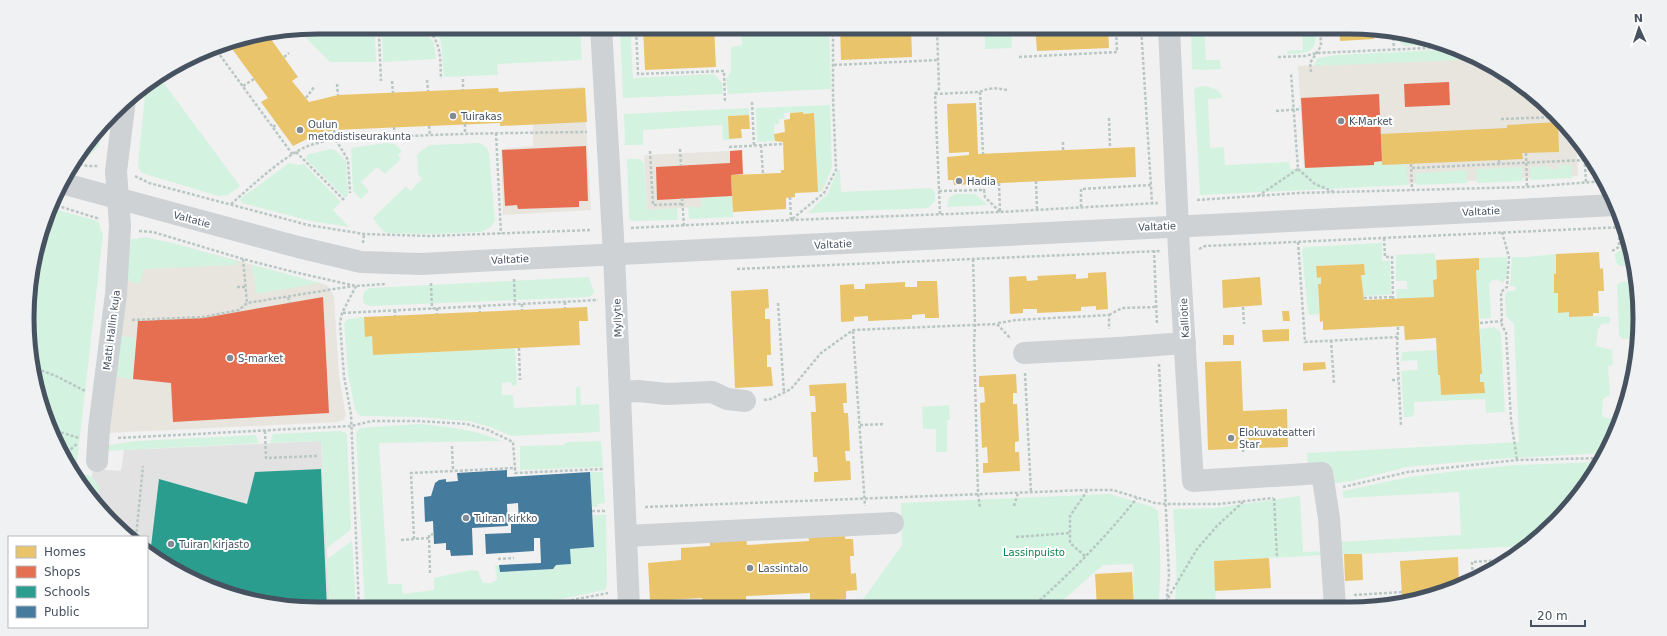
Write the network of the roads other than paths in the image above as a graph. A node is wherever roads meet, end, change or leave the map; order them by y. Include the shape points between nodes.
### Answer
1 (601, 34) edge
2 (1169, 34) edge
3 (125, 110) edge
4 (68, 184) edge
5 (118, 198) junction
6 (1609, 205) edge
7 (1178, 225) junction
8 (614, 254) junction
9 (1185, 343) junction
10 (1024, 353) road end
11 (620, 392) junction
12 (746, 401) road end
13 (92, 447) road end
14 (893, 523) dead end
15 (626, 536) junction
16 (629, 600) edge
17 (1334, 601) edge

1 - 8 street, Myllytie
2 - 7 street, Kalliotie
3 - 5 street, Matti Hällin kuja via 116,171
4 - 5 street, Valtatie
5 - 8 street, Valtatie via 361,262 421,264
5 - 13 street, Matti Hällin kuja via 120,226 112,321
6 - 7 street, Valtatie
7 - 8 street, Valtatie
7 - 9 street, Kalliotie
8 - 11 street, Myllytie
9 - 10 street
9 - 17 street, Kalliotie via 1194,481 1324,481
11 - 12 street via 712,392 727,399
11 - 15 street, Myllytie via 618,510
14 - 15 street
15 - 16 street, Myllytie

